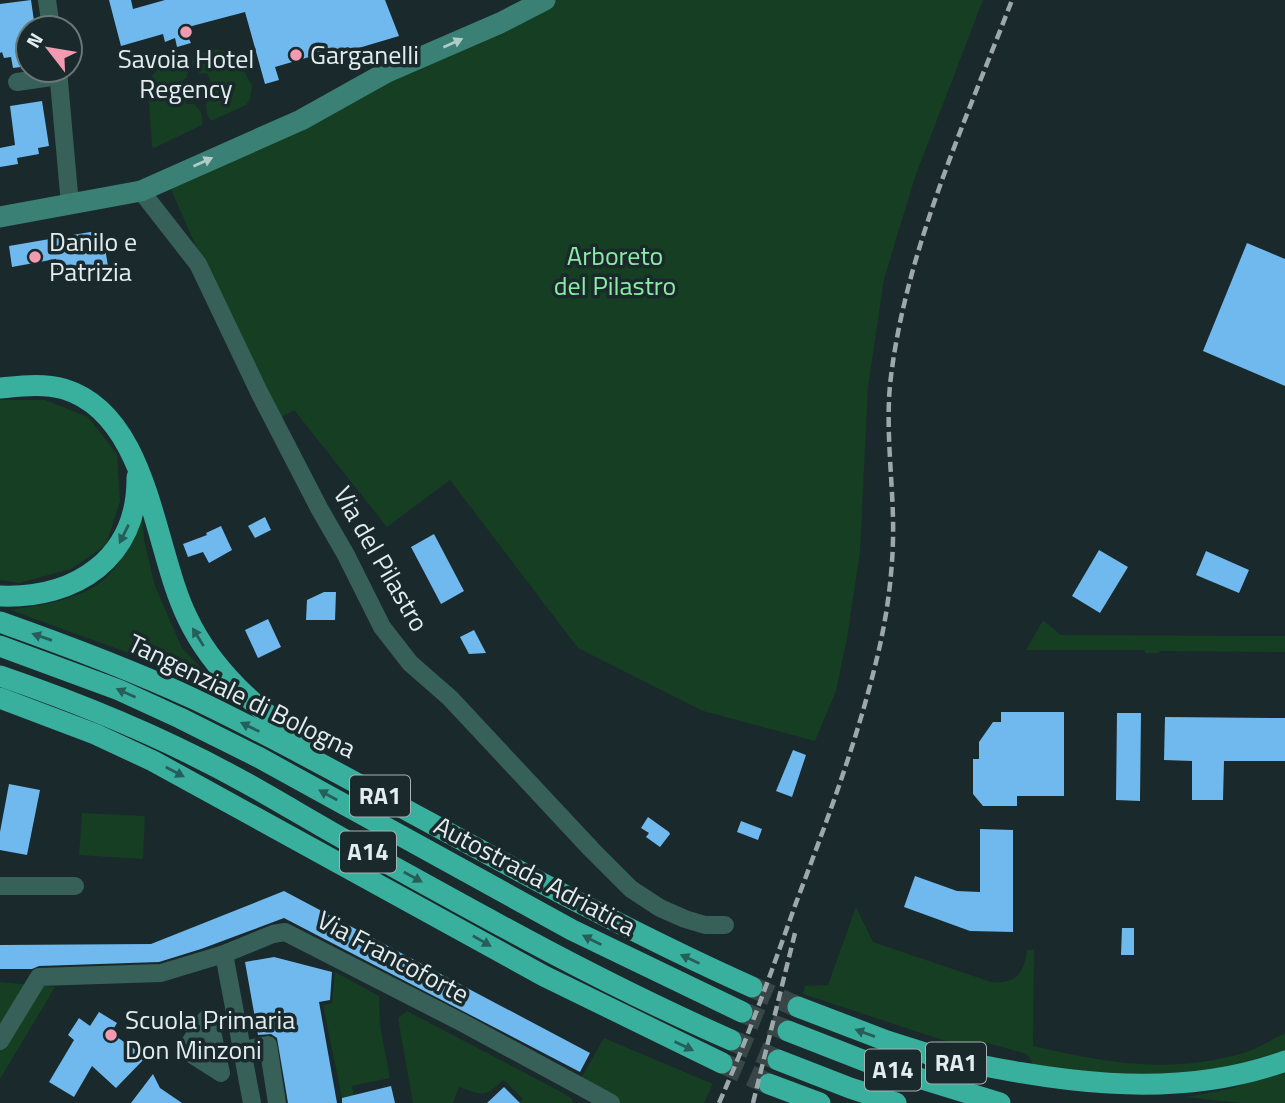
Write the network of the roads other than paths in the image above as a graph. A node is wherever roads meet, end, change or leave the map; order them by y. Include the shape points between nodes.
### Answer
1 (545, 0) edge
2 (59, 84) edge
3 (141, 191) junction
4 (70, 205) junction
5 (0, 217) edge
6 (0, 388) edge
7 (136, 468) junction
8 (0, 596) edge
9 (0, 622) edge
10 (0, 646) edge
11 (0, 676) edge
12 (0, 698) edge
13 (398, 806) junction
14 (0, 886) edge
15 (75, 886) dead end
16 (725, 925) dead end
17 (224, 954) junction
18 (752, 987) tunnel mouth
19 (798, 1007) tunnel mouth
20 (742, 1012) tunnel mouth
21 (788, 1031) tunnel mouth
22 (731, 1040) tunnel mouth
23 (0, 1041) edge
24 (243, 1050) junction
25 (930, 1055) junction
26 (778, 1060) tunnel mouth
27 (1285, 1061) edge
28 (722, 1063) tunnel mouth
29 (579, 1086) junction
30 (252, 1103) edge
31 (277, 1103) edge
32 (590, 1103) edge
33 (611, 1103) edge
34 (810, 1103) edge
35 (820, 1103) edge
36 (896, 1103) edge
37 (1000, 1103) edge
38 (1119, 1103) edge

3 -> 1 street via 301,120 387,72
2 - 4 street
3 - 4 street
3 - 16 street, Via del Pilastro via 198,264 382,627 410,663 450,698 631,888 685,919
4 - 5 street
6 - 7 highway via 49,386 79,395 109,417 130,449
7 -> 8 highway via 137,493 128,529 102,565 79,581 58,588
13 -> 7 highway via 280,725 213,659 179,599
13 -> 9 highway, Tangenziale di Bologna / RA1 via 191,698
20 -> 10 highway, Autostrada Adriatica / A14 via 572,930 180,718
11 -> 22 highway, A14 via 172,745 557,957
12 -> 28 highway via 153,761 544,976
18 -> 13 highway, Tangenziale di Bologna / RA1 via 587,908
14 - 15 street
17 - 23 street, Via Francoforte via 161,973 39,977
17 - 24 street
17 - 29 street, Via Francoforte via 273,934 297,936
25 -> 19 highway, RA1
21 - 37 highway, A14 via 870,1063
24 - 30 street
24 - 31 street via 268,1045
25 - 27 highway via 1082,1087 1129,1092 1237,1081
25 - 38 highway, RA1 via 1033,1085
26 - 36 highway, A14
29 - 32 street
29 - 33 street, Via Francoforte
34 - 35 highway via 774,1085

